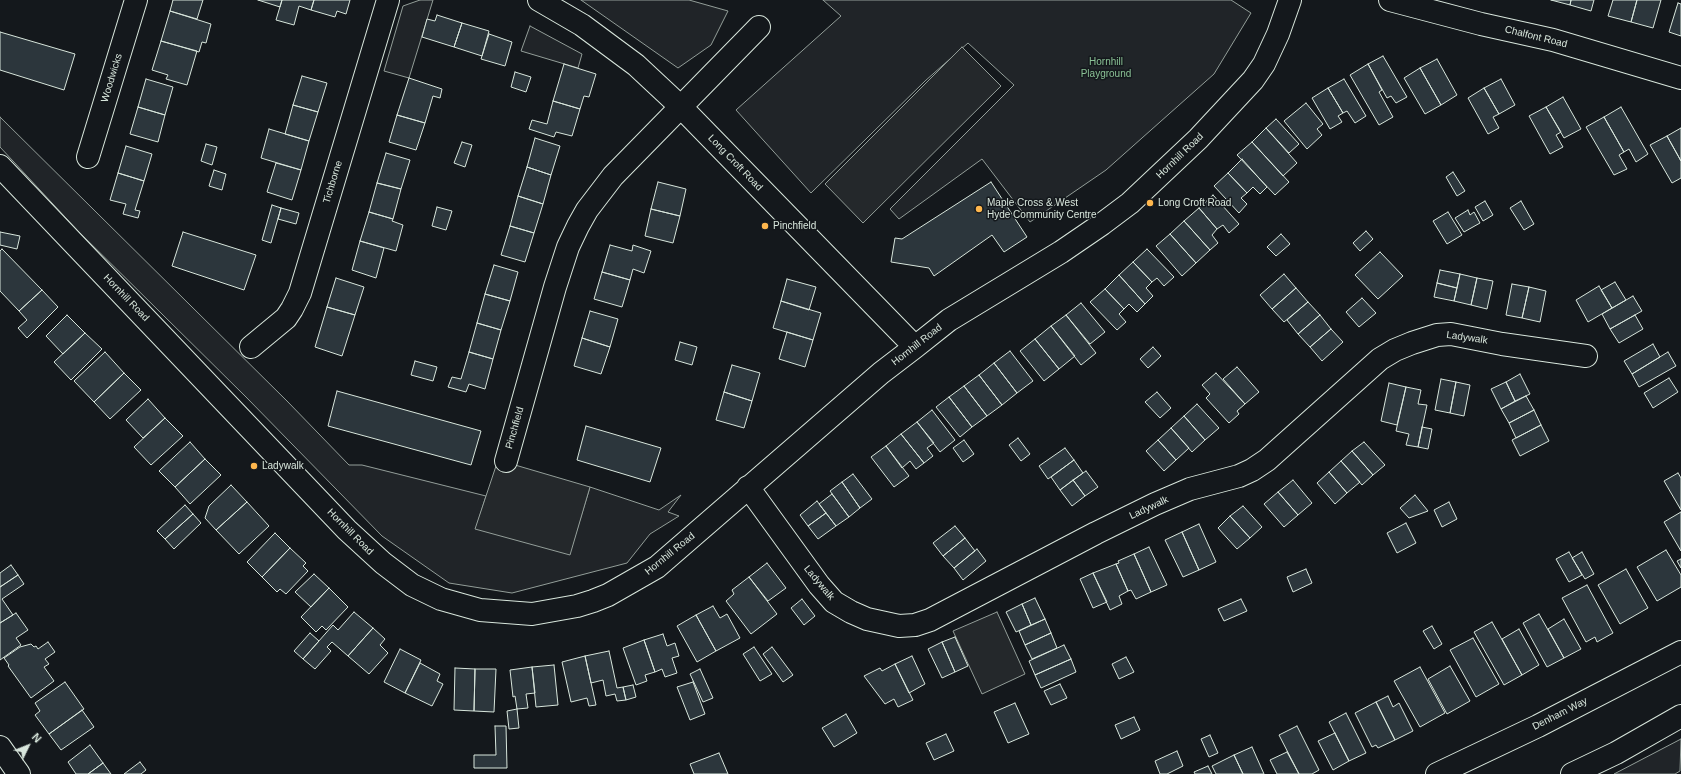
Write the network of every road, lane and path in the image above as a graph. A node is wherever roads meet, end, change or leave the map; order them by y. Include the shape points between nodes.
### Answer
1 (136, 0) edge
2 (388, 0) edge
3 (539, 0) edge
4 (1290, 0) edge
5 (1390, 0) edge
6 (759, 28) dead end
7 (1681, 78) edge
8 (681, 107) junction
9 (88, 157) dead end
10 (0, 166) edge
11 (251, 347) dead end
12 (915, 347) junction
13 (1586, 356) dead end
14 (506, 461) dead end
15 (748, 487) junction
16 (1681, 652) edge
17 (1681, 716) edge
18 (0, 747) edge
19 (19, 774) edge
20 (1437, 774) edge
21 (1572, 774) edge

1 - 9 street, Woodwicks
2 - 11 street, Tichborne via 300,293 286,318
3 - 8 street, Long Croft Road via 609,44
4 - 12 street, Hornhill Road via 1278,34 1257,75 1235,101 1165,171 1102,224 949,320
5 - 7 street, Chalfont Road via 1553,40
6 - 8 street, Pinchfield
8 - 12 street, Long Croft Road
8 - 14 street, Pinchfield via 613,176 578,226 555,287
10 - 15 street, Hornhill Road via 368,551 397,575 428,594 480,610 532,614 593,601 657,567
12 - 15 street, Hornhill Road
13 - 15 street, Ladywalk via 1451,334 1437,335 1412,343 1380,359 1267,460 1252,470 1190,489 1155,504 930,620 915,625 899,626 867,619 834,602
16 - 20 street, Denham Way via 1538,726
17 - 21 street via 1616,753
18 - 19 street

